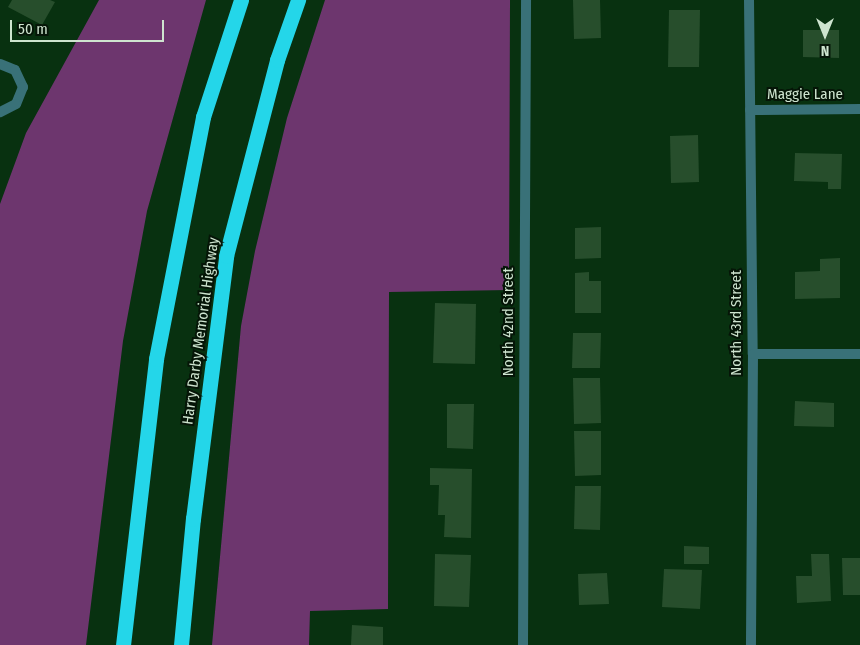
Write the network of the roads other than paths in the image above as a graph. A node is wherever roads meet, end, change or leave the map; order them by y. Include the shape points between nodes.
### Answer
1 (241, 0) edge
2 (298, 0) edge
3 (526, 0) edge
4 (750, 0) edge
5 (0, 64) edge
6 (860, 109) edge
7 (750, 110) junction
8 (0, 112) edge
9 (753, 354) junction
10 (860, 354) edge
11 (123, 645) edge
12 (181, 645) edge
13 (523, 645) edge
14 (750, 645) edge

1 - 11 highway via 204,117 156,359
2 - 12 highway, Harry Darby Memorial Highway via 277,60 226,256 193,519
3 - 13 street, North 42nd Street
4 - 7 street, North 43rd Street
5 - 8 street via 14,70 22,86 16,104
6 - 7 street, Maggie Lane
7 - 9 street, North 43rd Street
9 - 10 street
9 - 14 street, North 43rd Street

